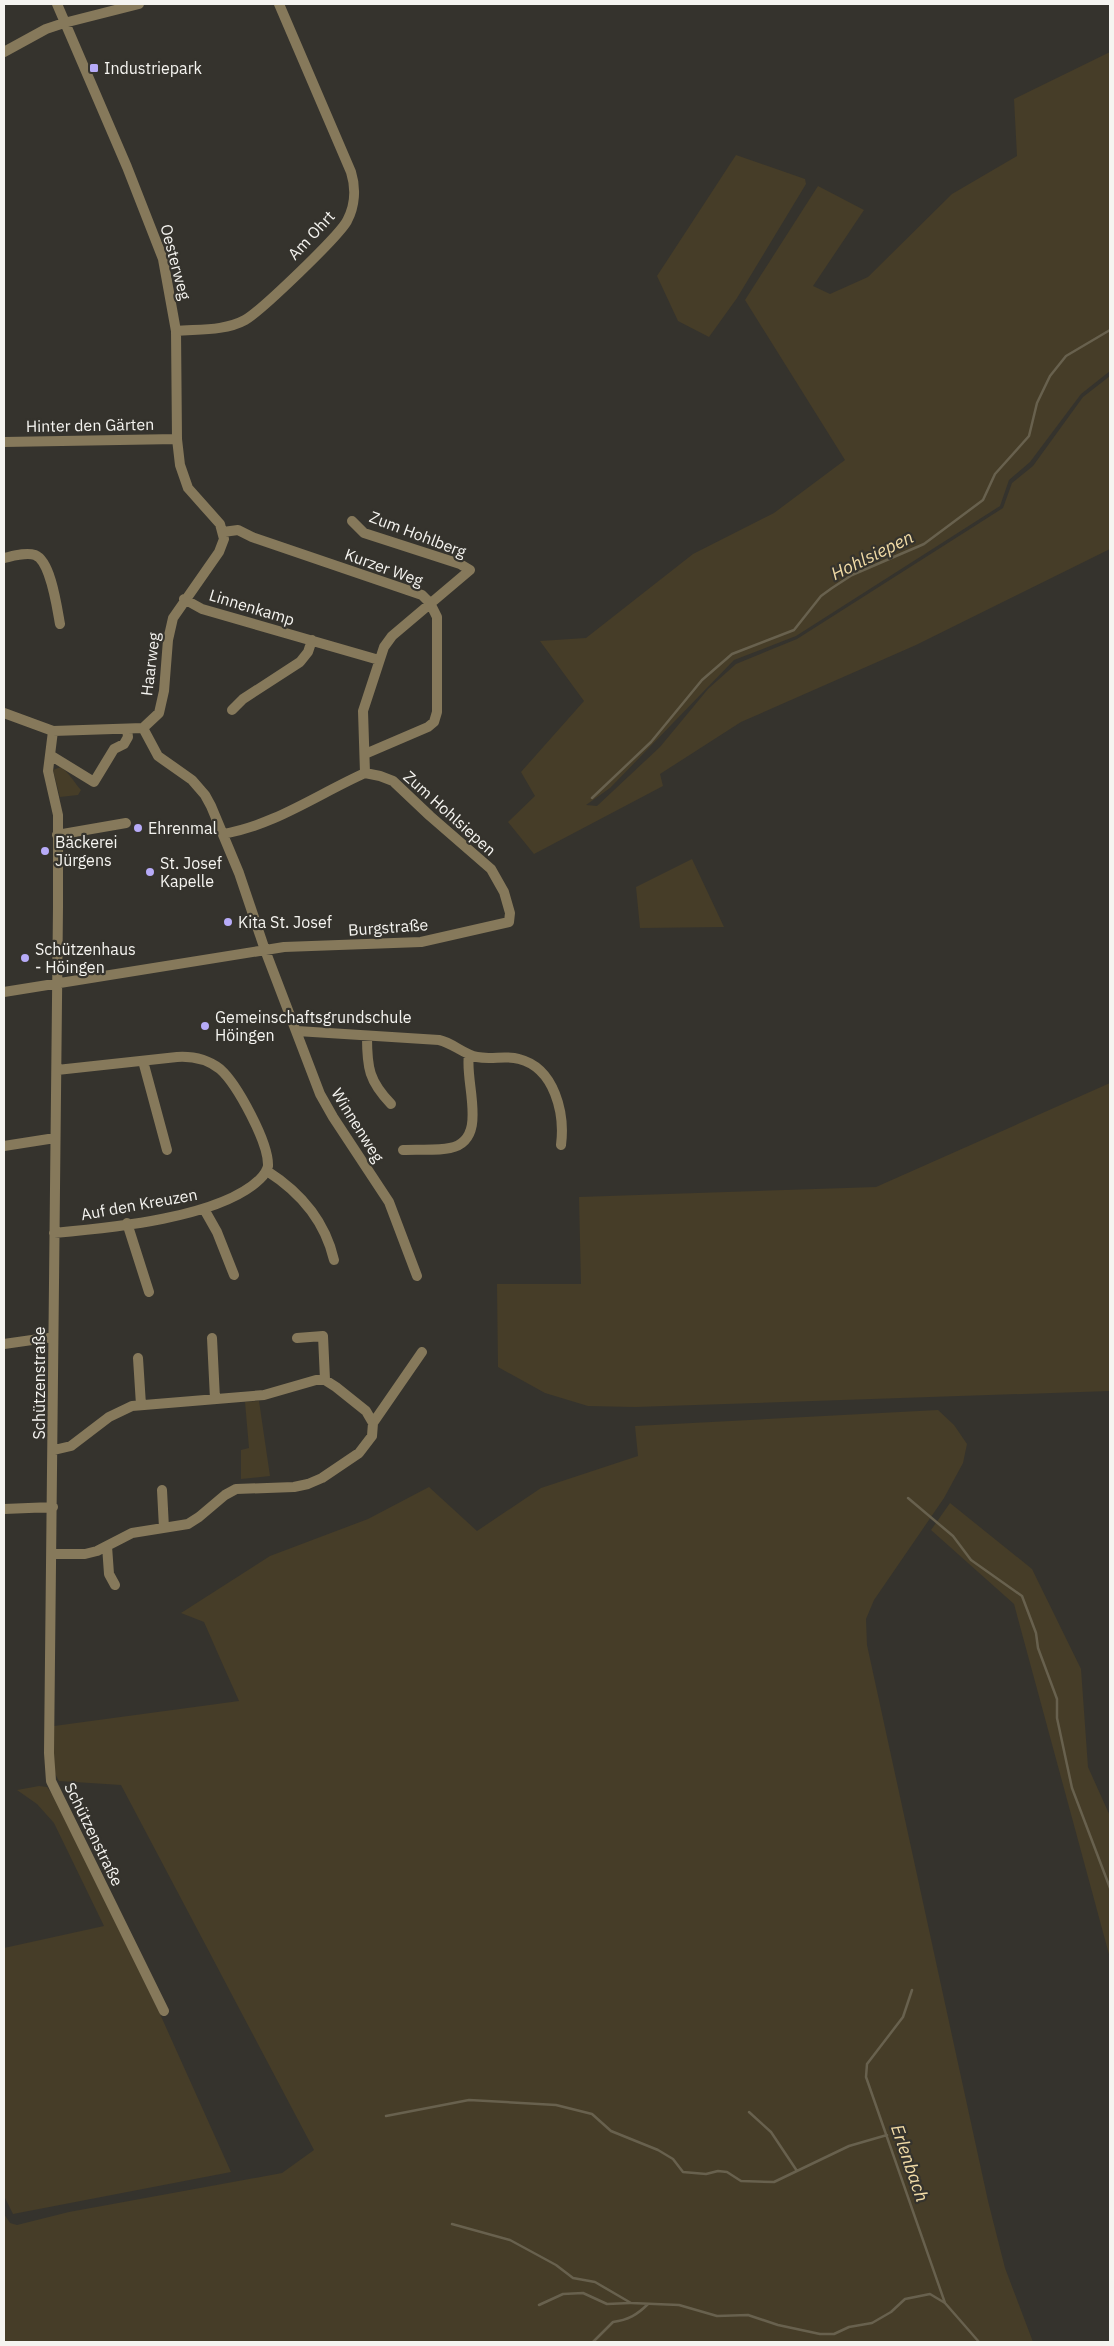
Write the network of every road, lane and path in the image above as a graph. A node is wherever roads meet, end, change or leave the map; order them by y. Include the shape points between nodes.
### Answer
1 (57, 4) edge
2 (138, 4) edge
3 (279, 4) edge
4 (64, 23) junction
5 (4, 52) edge
6 (176, 331) junction
7 (177, 439) junction
8 (4, 442) edge
9 (352, 521) dead end
10 (223, 532) junction
11 (4, 558) edge
12 (184, 599) junction
13 (430, 603) junction
14 (60, 624) dead end
15 (312, 640) junction
16 (379, 660) junction
17 (232, 710) dead end
18 (4, 713) edge
19 (143, 728) junction
20 (127, 729) junction
21 (53, 731) junction
22 (365, 754) junction
23 (50, 755) junction
24 (365, 773) junction
25 (126, 823) dead end
26 (223, 834) junction
27 (57, 835) junction
28 (491, 870) joint
29 (265, 950) junction
30 (57, 982) junction
31 (4, 992) edge
32 (297, 1031) junction
33 (367, 1037) junction
34 (469, 1055) junction
35 (143, 1061) junction
36 (57, 1070) junction
37 (391, 1104) dead end
38 (55, 1138) junction
39 (561, 1145) dead end
40 (4, 1146) edge
41 (167, 1150) dead end
42 (404, 1150) dead end
43 (266, 1172) junction
44 (204, 1209) junction
45 (127, 1224) junction
46 (54, 1233) junction
47 (334, 1260) dead end
48 (234, 1275) dead end
49 (417, 1276) dead end
50 (149, 1292) dead end
51 (53, 1336) junction
52 (212, 1338) dead end
53 (297, 1338) dead end
54 (4, 1344) edge
55 (422, 1352) dead end
56 (138, 1358) dead end
57 (325, 1380) junction
58 (215, 1399) junction
59 (141, 1405) junction
60 (373, 1423) junction
61 (54, 1450) junction
62 (162, 1490) dead end
63 (53, 1507) junction
64 (4, 1508) edge
65 (164, 1528) junction
66 (107, 1546) junction
67 (52, 1554) junction
68 (115, 1585) dead end
69 (164, 2011) dead end

1 - 4 street, Oesterweg
2 - 4 street
3 - 6 street, Am Ohrt via 351,172 354,190 350,213 340,231 246,319 225,326
4 - 5 street
4 - 6 street, Oesterweg via 154,232 163,259
6 - 7 street, Oesterweg
7 - 8 street, Hinter den Gärten
7 - 10 street, Oesterweg via 180,465 188,488 220,524
9 - 13 street, Zum Hohlberg via 364,533 470,570
10 - 12 street, Haarweg via 223,546
10 - 13 street, Kurzer Weg via 238,530 422,595
11 - 14 street via 32,554 42,559
12 - 15 street, Linnenkamp via 202,609
12 - 19 street, Haarweg via 169,628 164,692 159,713
13 - 16 street, Zum Hohlberg via 387,641
13 - 22 street, Kurzer Weg via 437,617 437,712 434,722
15 - 16 street, Linnenkamp
15 - 17 street, Linnenkamp via 300,662 243,698
16 - 22 street, Zum Hohlberg via 363,711
18 - 21 street
19 - 20 street
19 - 26 street, Winnenweg via 158,756 192,780 205,795
20 - 21 street
20 - 23 street via 128,737 124,744 114,749 94,782
21 - 23 street, Schützenstraße
22 - 24 street, Zum Hohlberg
23 - 27 street, Schützenstraße via 48,771 58,815
24 - 26 street via 267,822
24 - 28 street, Zum Hohlsiepen via 393,781
25 - 27 street
26 - 29 street, Winnenweg
27 - 30 street, Schützenstraße
28 - 29 street, Burgstraße via 504,892 509,922 421,942
29 - 30 street, Burgstraße
29 - 32 street, Winnenweg
30 - 31 street, Burgstraße
30 - 36 street, Schützenstraße
32 - 33 street
32 - 49 street, Winnenweg via 326,1106 394,1213
33 - 34 street via 439,1040
33 - 37 street via 370,1075
34 - 39 street via 516,1058 538,1069 550,1084 558,1104 563,1130
34 - 42 street via 467,1065 473,1123 468,1137 452,1148
35 - 36 street
35 - 41 street
35 - 43 street via 196,1057 219,1069 236,1089 256,1126 266,1157
36 - 38 street, Schützenstraße
38 - 40 street
38 - 46 street, Schützenstraße
43 - 44 street, Auf den Kreuzen via 247,1189
43 - 47 street via 300,1198 319,1220
44 - 45 street, Auf den Kreuzen
44 - 48 street
45 - 46 street, Auf den Kreuzen
45 - 50 street
46 - 51 street, Schützenstraße
51 - 54 street
51 - 61 street, Schützenstraße
52 - 58 street
53 - 57 street via 323,1336
55 - 60 street
56 - 59 street
57 - 58 street via 306,1382 264,1395
57 - 60 street via 366,1411
58 - 59 street
59 - 61 street via 117,1412 71,1446
60 - 65 street via 372,1436 360,1453 322,1478 294,1487 236,1489 194,1521
61 - 63 street, Schützenstraße
62 - 65 street
63 - 64 street
63 - 67 street, Schützenstraße
65 - 66 street via 124,1536
66 - 67 street via 86,1554
66 - 68 street via 109,1574
67 - 69 street, Schützenstraße via 51,1781

